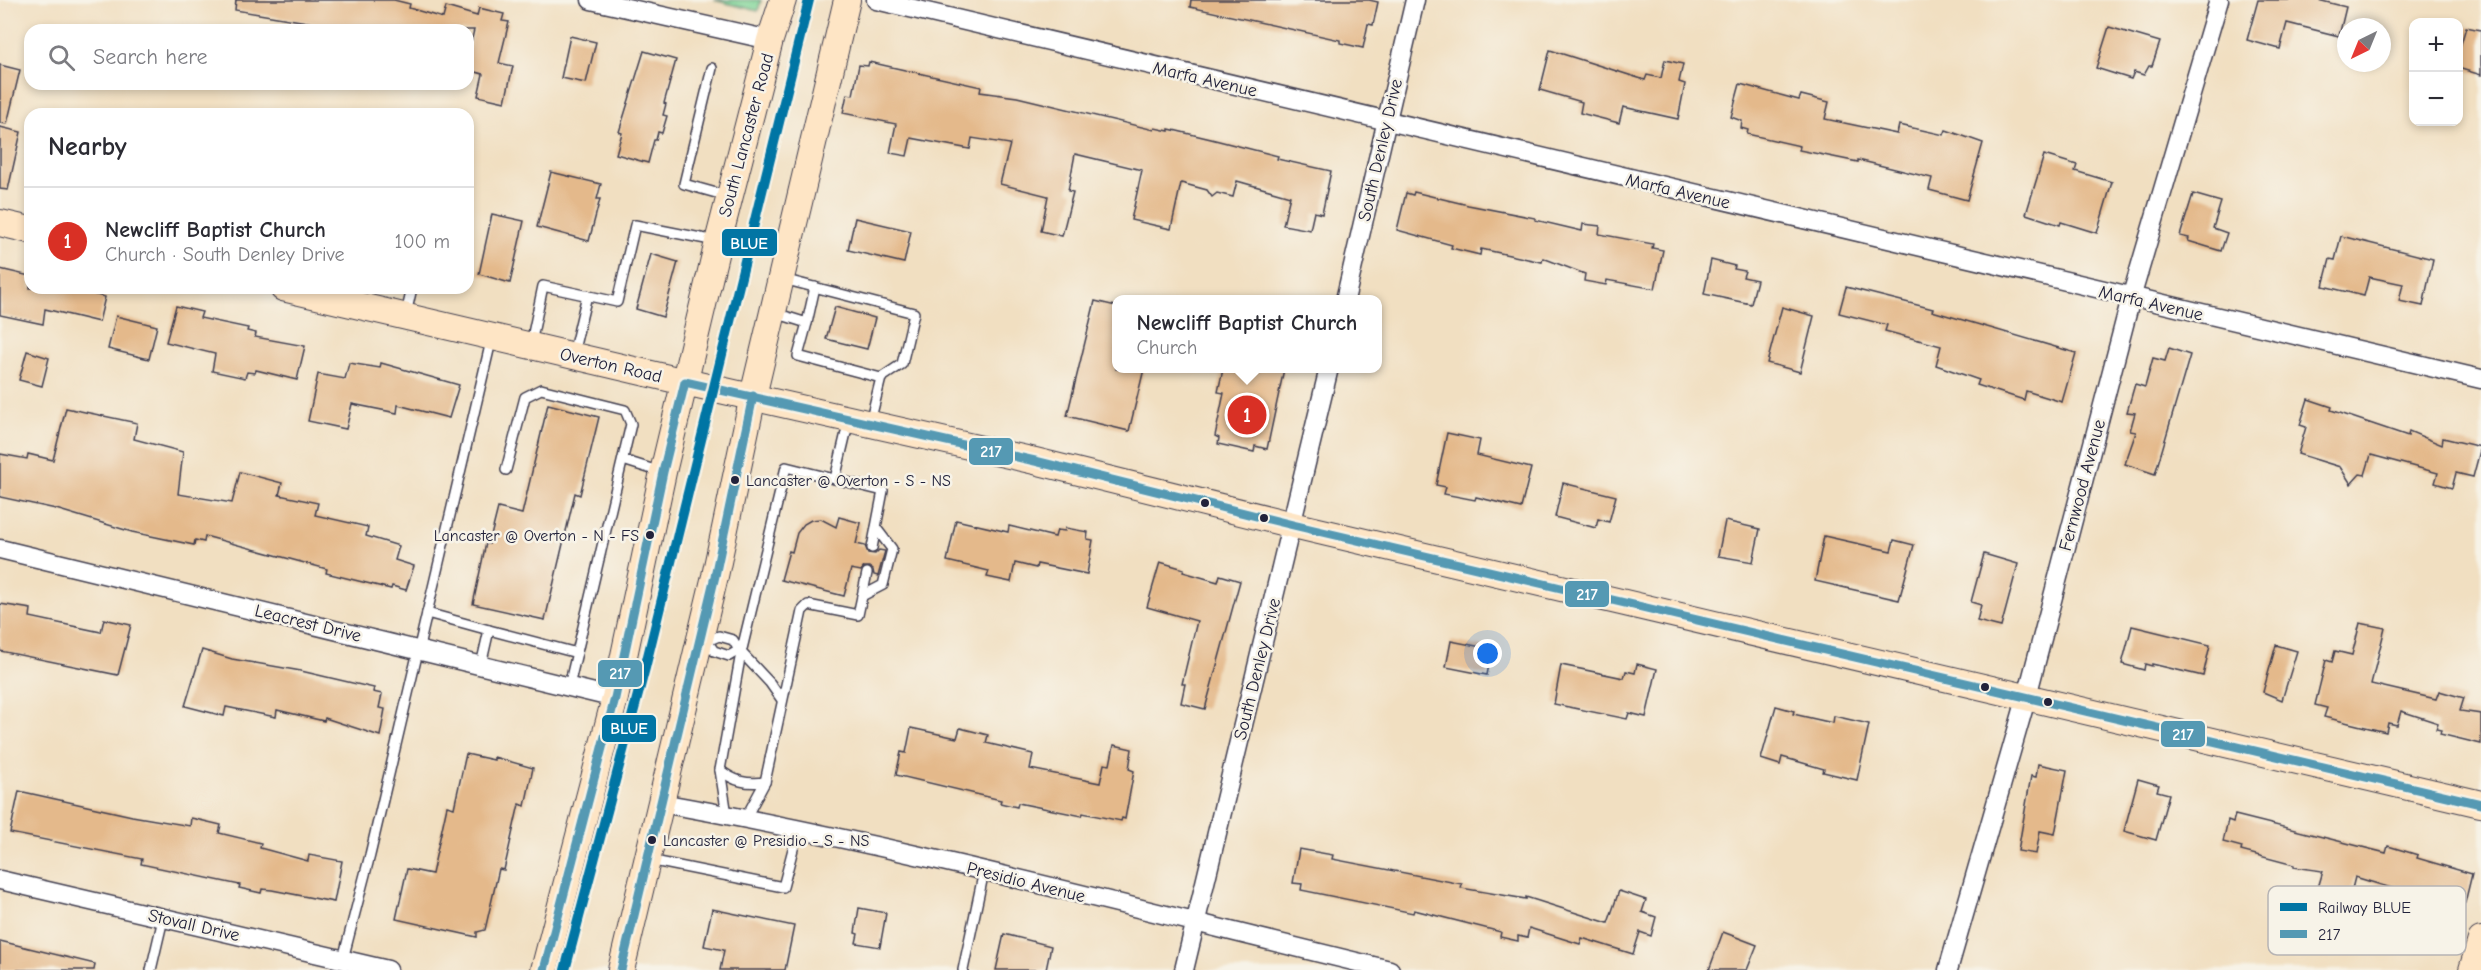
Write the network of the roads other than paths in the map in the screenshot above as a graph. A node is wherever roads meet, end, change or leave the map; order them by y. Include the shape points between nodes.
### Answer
1 (591, 0) edge
2 (783, 0) edge
3 (846, 0) edge
4 (876, 0) edge
5 (1415, 0) edge
6 (2219, 0) edge
7 (770, 40) junction
8 (712, 68) dead end
9 (1386, 122) junction
10 (729, 196) junction
11 (0, 223) edge
12 (24, 229) edge
13 (718, 242) junction
14 (782, 279) junction
15 (815, 287) junction
16 (319, 294) edge
17 (411, 294) edge
18 (587, 295) junction
19 (1346, 295) edge
20 (2131, 298) junction
21 (774, 313) junction
22 (405, 317) junction
23 (807, 322) junction
24 (492, 337) junction
25 (530, 346) junction
26 (572, 355) junction
27 (1328, 373) edge
28 (881, 378) junction
29 (2481, 380) edge
30 (685, 382) junction
31 (753, 396) junction
32 (860, 420) junction
33 (623, 460) junction
34 (506, 470) dead end
35 (663, 472) junction
36 (835, 478) junction
37 (1293, 525) junction
38 (876, 528) junction
39 (872, 548) dead end
40 (0, 549) edge
41 (867, 573) dead end
42 (862, 596) junction
43 (427, 613) junction
44 (489, 630) junction
45 (704, 640) junction
46 (418, 650) junction
47 (740, 652) junction
48 (577, 653) junction
49 (481, 665) junction
50 (569, 686) junction
51 (2027, 696) junction
52 (615, 698) junction
53 (782, 700) junction
54 (720, 770) junction
55 (765, 782) junction
56 (661, 803) junction
57 (2481, 804) edge
58 (736, 817) junction
59 (798, 830) junction
60 (648, 860) junction
61 (984, 871) junction
62 (0, 880) edge
63 (163, 919) junction
64 (1195, 924) junction
65 (2481, 940) edge
66 (343, 959) junction
67 (151, 970) edge
68 (388, 970) edge
69 (544, 970) edge
70 (621, 970) edge
71 (963, 970) edge
72 (1184, 970) edge
73 (1390, 970) edge
74 (1948, 970) edge
75 (2472, 970) edge

1 - 7 street
2 - 7 street, South Lancaster Road
3 - 14 street
4 - 9 street, Marfa Avenue
5 - 9 street, South Denley Drive
6 - 20 street, Fernwood Avenue
7 - 10 street, South Lancaster Road
8 - 10 lane via 684,184
9 - 19 street, South Denley Drive
9 - 20 street, Marfa Avenue
10 - 13 street, South Lancaster Road
11 - 12 street
13 - 18 lane via 635,225 617,302
13 - 30 street, South Lancaster Road
14 - 15 lane
14 - 21 street
15 - 23 lane
15 - 28 lane via 914,313 902,364
16 - 22 street, Overton Road
17 - 22 lane
18 - 25 lane via 543,286
18 - 26 lane
20 - 29 street, Marfa Avenue
20 - 51 street, Fernwood Avenue
21 - 23 lane
21 - 31 street
22 - 24 street, Overton Road
23 - 28 lane via 798,356
24 - 25 street, Overton Road
24 - 43 lane
25 - 26 street, Overton Road
26 - 30 street, Overton Road
27 - 37 street, South Denley Drive
28 - 32 lane
30 - 31 street, Overton Road
30 - 35 street, South Lancaster Road
31 - 32 street, Overton Road
31 - 45 street
32 - 36 lane
32 - 37 street, Overton Road
33 - 34 lane via 631,424 625,410 541,389 525,397
33 - 35 lane
33 - 48 lane
35 - 52 street, South Lancaster Road
36 - 38 lane via 884,491
36 - 47 lane via 786,467
37 - 51 street, Overton Road
37 - 64 street, South Denley Drive
38 - 39 lane
38 - 42 lane via 892,549 883,585
40 - 46 street, Leacrest Drive
41 - 42 lane
42 - 53 lane via 858,615 808,605 802,611
43 - 44 lane
43 - 46 lane
44 - 48 lane
44 - 49 lane
45 - 47 lane via 714,651 729,656
45 - 47 lane via 719,636 732,640
45 - 56 street
46 - 49 street, Leacrest Drive
46 - 66 lane
47 - 53 lane
47 - 54 lane
48 - 50 lane
49 - 50 street, Leacrest Drive
50 - 52 street, Leacrest Drive
51 - 57 street, Overton Road
51 - 74 street, Fernwood Avenue
52 - 69 street, South Lancaster Road
53 - 55 lane
54 - 55 lane via 746,784
54 - 58 lane
55 - 58 lane
56 - 58 street, Presidio Avenue
56 - 60 street
58 - 59 street, Presidio Avenue
59 - 60 lane via 783,887
59 - 61 street, Presidio Avenue
60 - 70 street
61 - 64 street, Presidio Avenue
61 - 71 lane
62 - 63 street, Stovall Drive
63 - 66 street, Stovall Drive
63 - 67 lane
64 - 72 street, South Denley Drive
64 - 73 street, Presidio Avenue
65 - 75 street
66 - 68 street, Stovall Drive

